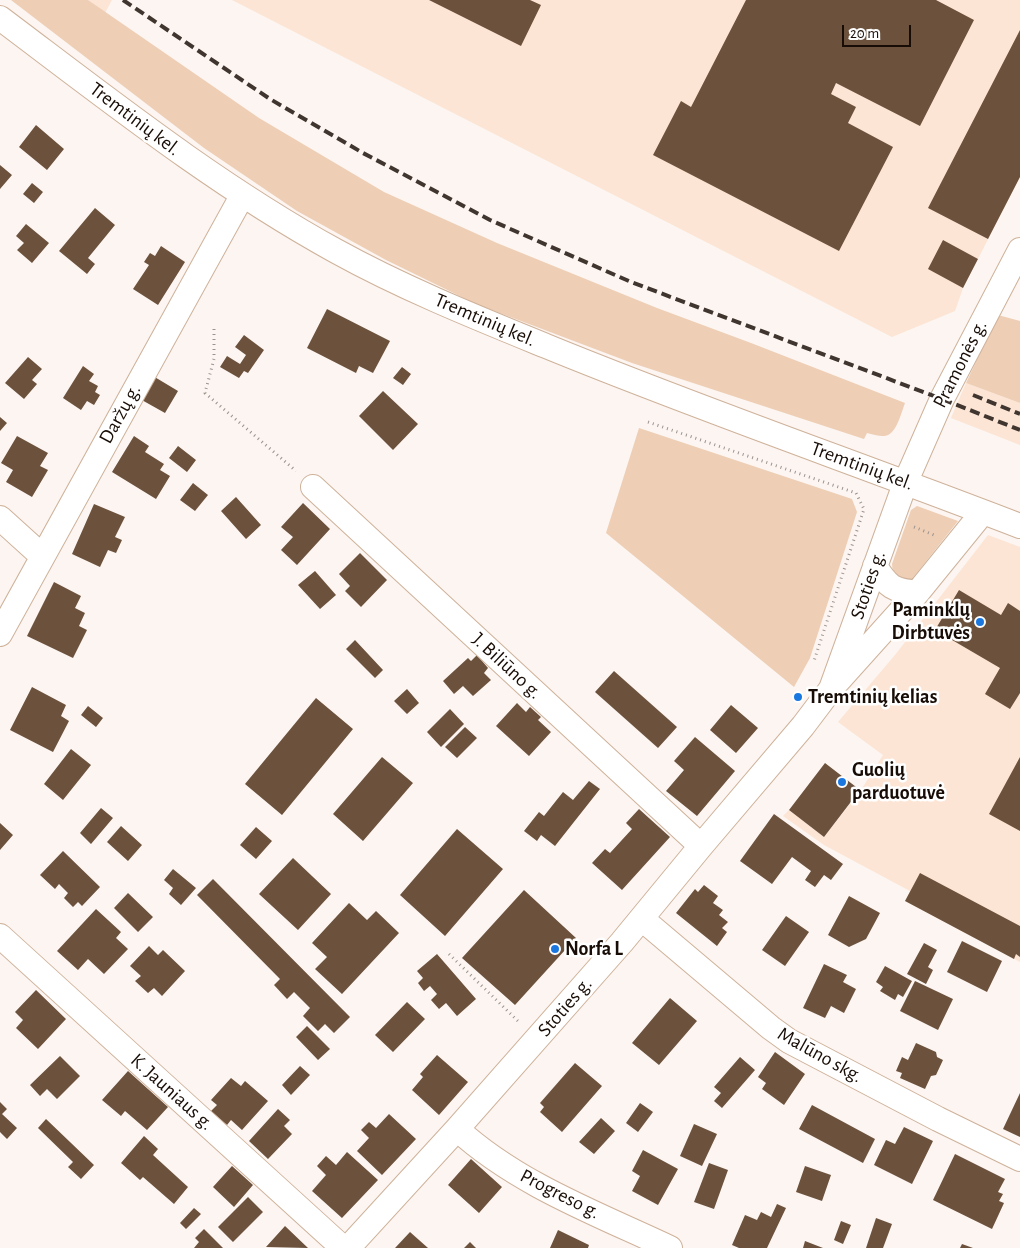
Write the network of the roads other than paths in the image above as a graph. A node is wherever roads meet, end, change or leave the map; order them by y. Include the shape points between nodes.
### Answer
1 (0, 18) edge
2 (242, 196) junction
3 (1020, 250) edge
4 (906, 482) junction
5 (313, 487) road end
6 (983, 512) junction
7 (0, 518) edge
8 (1020, 526) edge
9 (42, 556) junction
10 (875, 566) junction
11 (918, 592) junction
12 (0, 634) edge
13 (831, 689) junction
14 (701, 846) junction
15 (642, 919) junction
16 (0, 936) edge
17 (457, 1129) junction
18 (1020, 1160) edge
19 (343, 1248) edge
20 (348, 1248) edge
21 (670, 1248) edge

1 - 2 street, Tremtinių kel.
2 - 4 street, Tremtinių kel. via 336,252 458,310 652,388
2 - 9 street, Daržų g.
3 - 4 street, Pramonės g. via 942,399
4 - 6 street, Tremtinių kel.
4 - 10 street, Stoties g.
5 - 14 street, J. Biliūno g.
6 - 8 street, Tremtinių kel.
6 - 11 street, Stoties g.
7 - 9 street
9 - 12 street, Daržų g.
10 - 11 street via 885,582 904,592
10 - 13 street, Stoties g.
11 - 13 street, Stoties g.
13 - 14 street, Stoties g.
14 - 15 street, Stoties g.
15 - 17 street, Stoties g.
15 - 18 street, Malūno skg. via 789,1041
16 - 19 street, K. Jauniaus g.
17 - 20 street, Stoties g.
17 - 21 street, Progreso g. via 491,1156 547,1190

